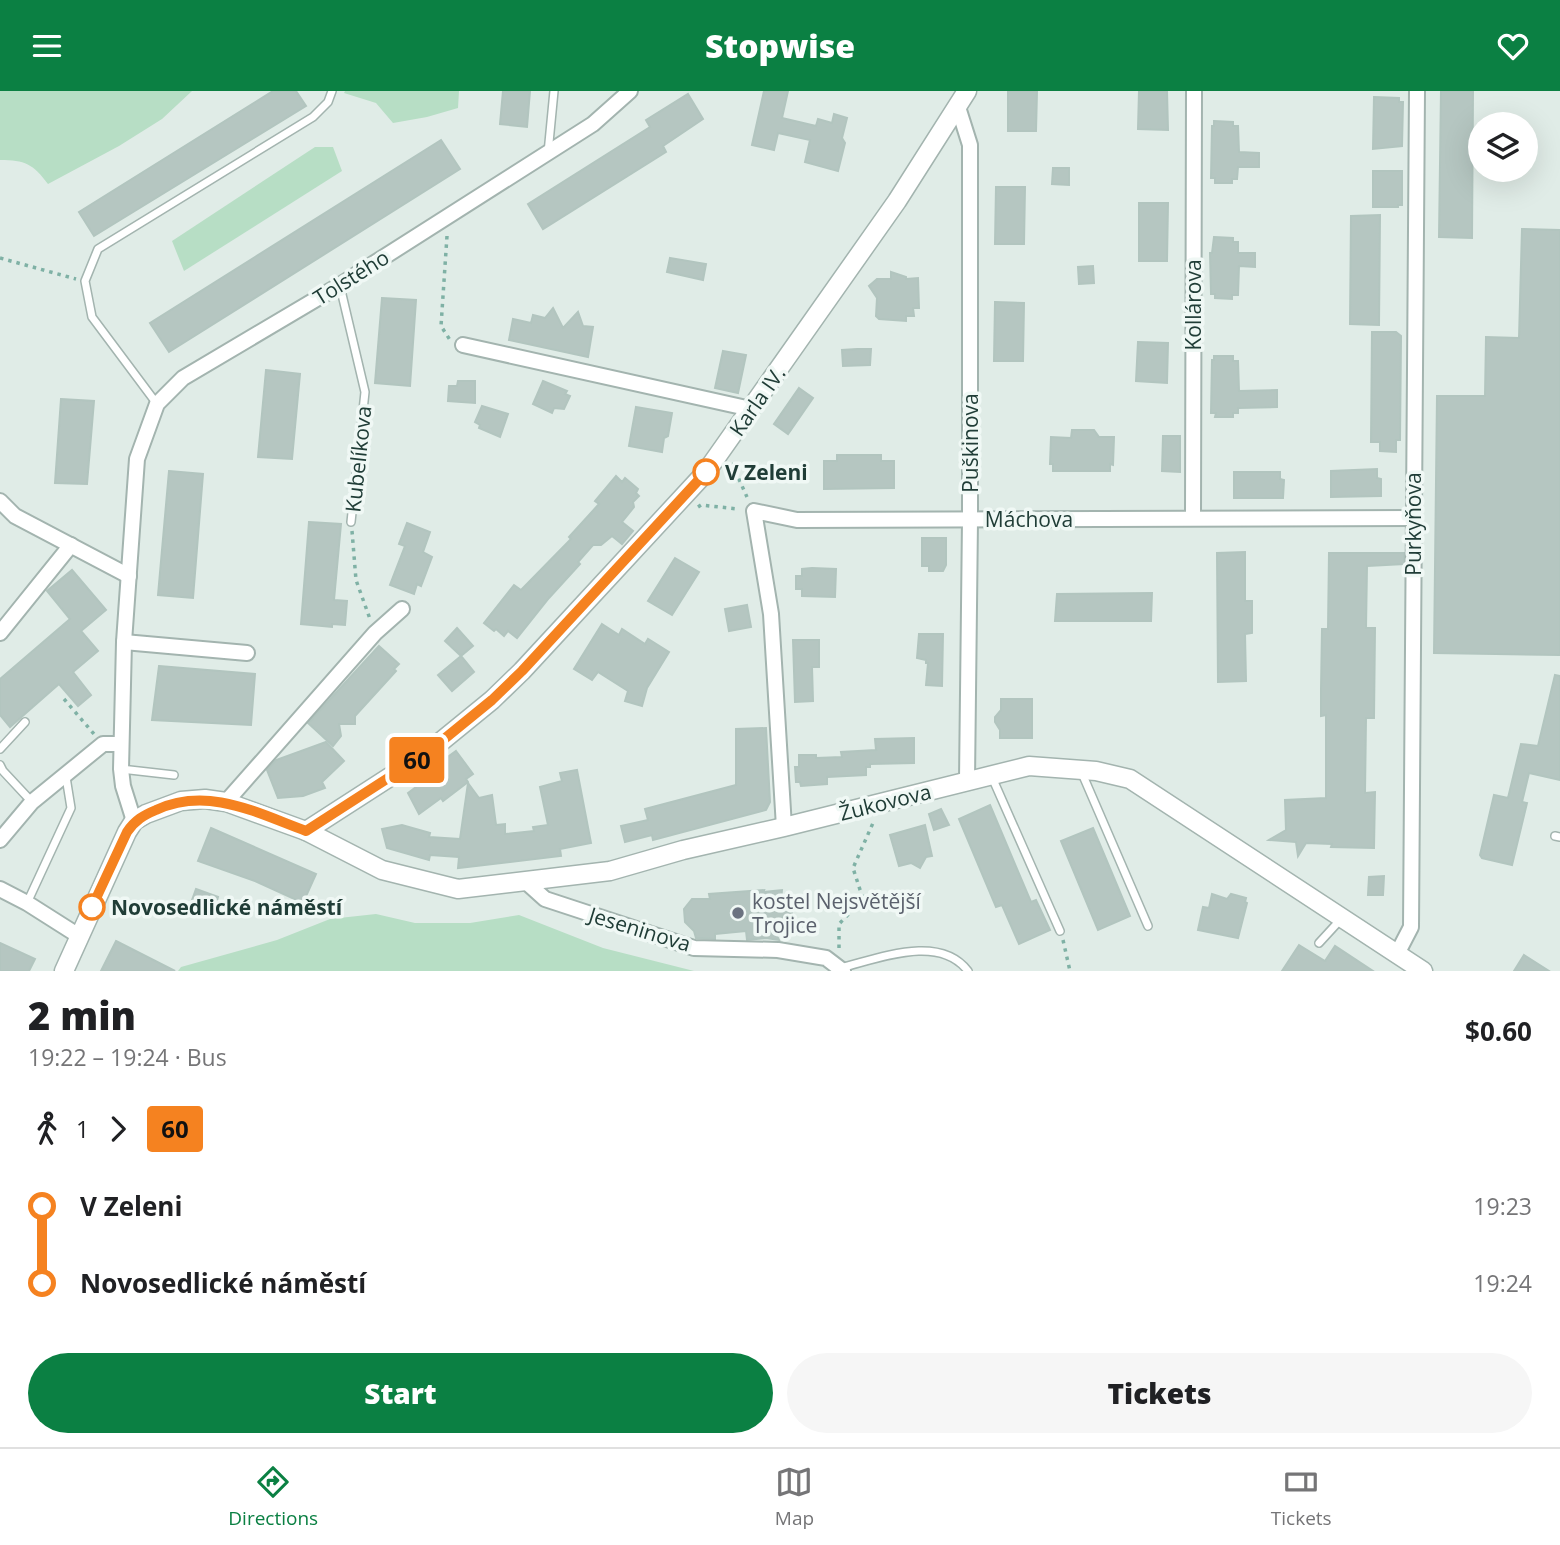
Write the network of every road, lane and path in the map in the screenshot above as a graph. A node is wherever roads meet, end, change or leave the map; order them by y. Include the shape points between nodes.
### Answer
1 (332, 91) edge
2 (554, 91) edge
3 (630, 91) edge
4 (967, 91) edge
5 (1194, 91) edge
6 (1417, 91) edge
7 (958, 107) junction
8 (548, 153) junction
9 (448, 216) junction
10 (0, 258) edge
11 (85, 281) junction
12 (340, 285) junction
13 (463, 345) joint
14 (157, 404) junction
15 (751, 409) junction
16 (736, 456) dead end
17 (0, 501) edge
18 (693, 509) dead end
19 (754, 511) junction
20 (1193, 518) junction
21 (1413, 518) junction
22 (971, 520) junction
23 (351, 522) joint
24 (71, 545) junction
25 (129, 576) junction
26 (402, 609) dead end
27 (0, 633) edge
28 (375, 633) junction
29 (124, 642) junction
30 (247, 653) dead end
31 (64, 699) dead end
32 (25, 722) dead end
33 (103, 744) junction
34 (120, 744) junction
35 (0, 749) edge
36 (0, 765) edge
37 (121, 769) junction
38 (1081, 770) junction
39 (174, 775) dead end
40 (991, 775) junction
41 (66, 776) junction
42 (968, 781) junction
43 (32, 802) junction
44 (226, 802) junction
45 (882, 802) junction
46 (134, 821) junction
47 (784, 827) junction
48 (306, 831) junction
49 (0, 840) edge
50 (526, 881) junction
51 (0, 889) edge
52 (27, 902) junction
53 (1342, 918) junction
54 (1148, 926) dead end
55 (1060, 931) joint
56 (79, 936) junction
57 (1319, 943) dead end
58 (1397, 954) junction
59 (841, 969) edge
60 (64, 971) edge
61 (968, 971) edge
62 (1070, 971) edge
63 (1423, 971) edge

1 - 11 lane via 313,117 98,249
2 - 8 lane
3 - 8 street, Tolstého via 593,124
4 - 7 street, Karla IV.
5 - 20 street, Kollárova
6 - 21 street, Purkyňova
7 - 15 street, Karla IV.
7 - 22 street, Puškinova via 970,145
8 - 9 street, Tolstého
9 - 12 street, Tolstého
9 - 13 path via 441,326 448,340
10 - 11 path
11 - 14 lane via 92,317
12 - 14 street, Tolstého via 183,379
12 - 23 lane, Kubelíkova via 365,392
13 - 15 street
14 - 25 street, Tolstého via 137,459
15 - 48 street, Karla IV. via 706,472 492,700 427,753
16 - 19 path via 733,466
17 - 24 street via 15,516
18 - 19 path via 701,505
19 - 22 street, Máchova via 797,520
19 - 47 street via 771,614
20 - 21 street, Máchova
20 - 22 street, Máchova
21 - 58 street, Purkyňova via 1411,927
22 - 42 street, Puškinova
23 - 28 path, Kubelíkova via 356,580
24 - 25 street
24 - 27 street
25 - 29 street, Tolstého
26 - 28 street
28 - 44 street
29 - 30 street
29 - 34 street
31 - 33 path
32 - 35 lane
33 - 34 street
33 - 41 street
34 - 37 street
36 - 43 lane
37 - 39 lane
37 - 46 street
38 - 40 street, Žukovova via 1029,766
38 - 53 street, Žukovova via 1130,779
38 - 54 lane
40 - 42 street, Žukovova
40 - 55 lane
41 - 43 street
41 - 52 lane via 71,808
42 - 45 street, Žukovova
43 - 49 street
44 - 46 street via 181,801
44 - 48 street
45 - 47 street, Žukovova
45 - 59 path via 853,868 863,899 839,924
46 - 56 street
47 - 50 street, Žukovova via 610,871
48 - 50 street, Žukovova via 382,870 458,889
50 - 59 street, Jeseninova via 545,899 694,948 778,950 826,958
51 - 52 street
52 - 56 street
53 - 57 lane
53 - 58 street, Žukovova
55 - 62 path
56 - 60 street
58 - 63 street, Žukovova
59 - 61 lane via 904,952 931,951 961,961

